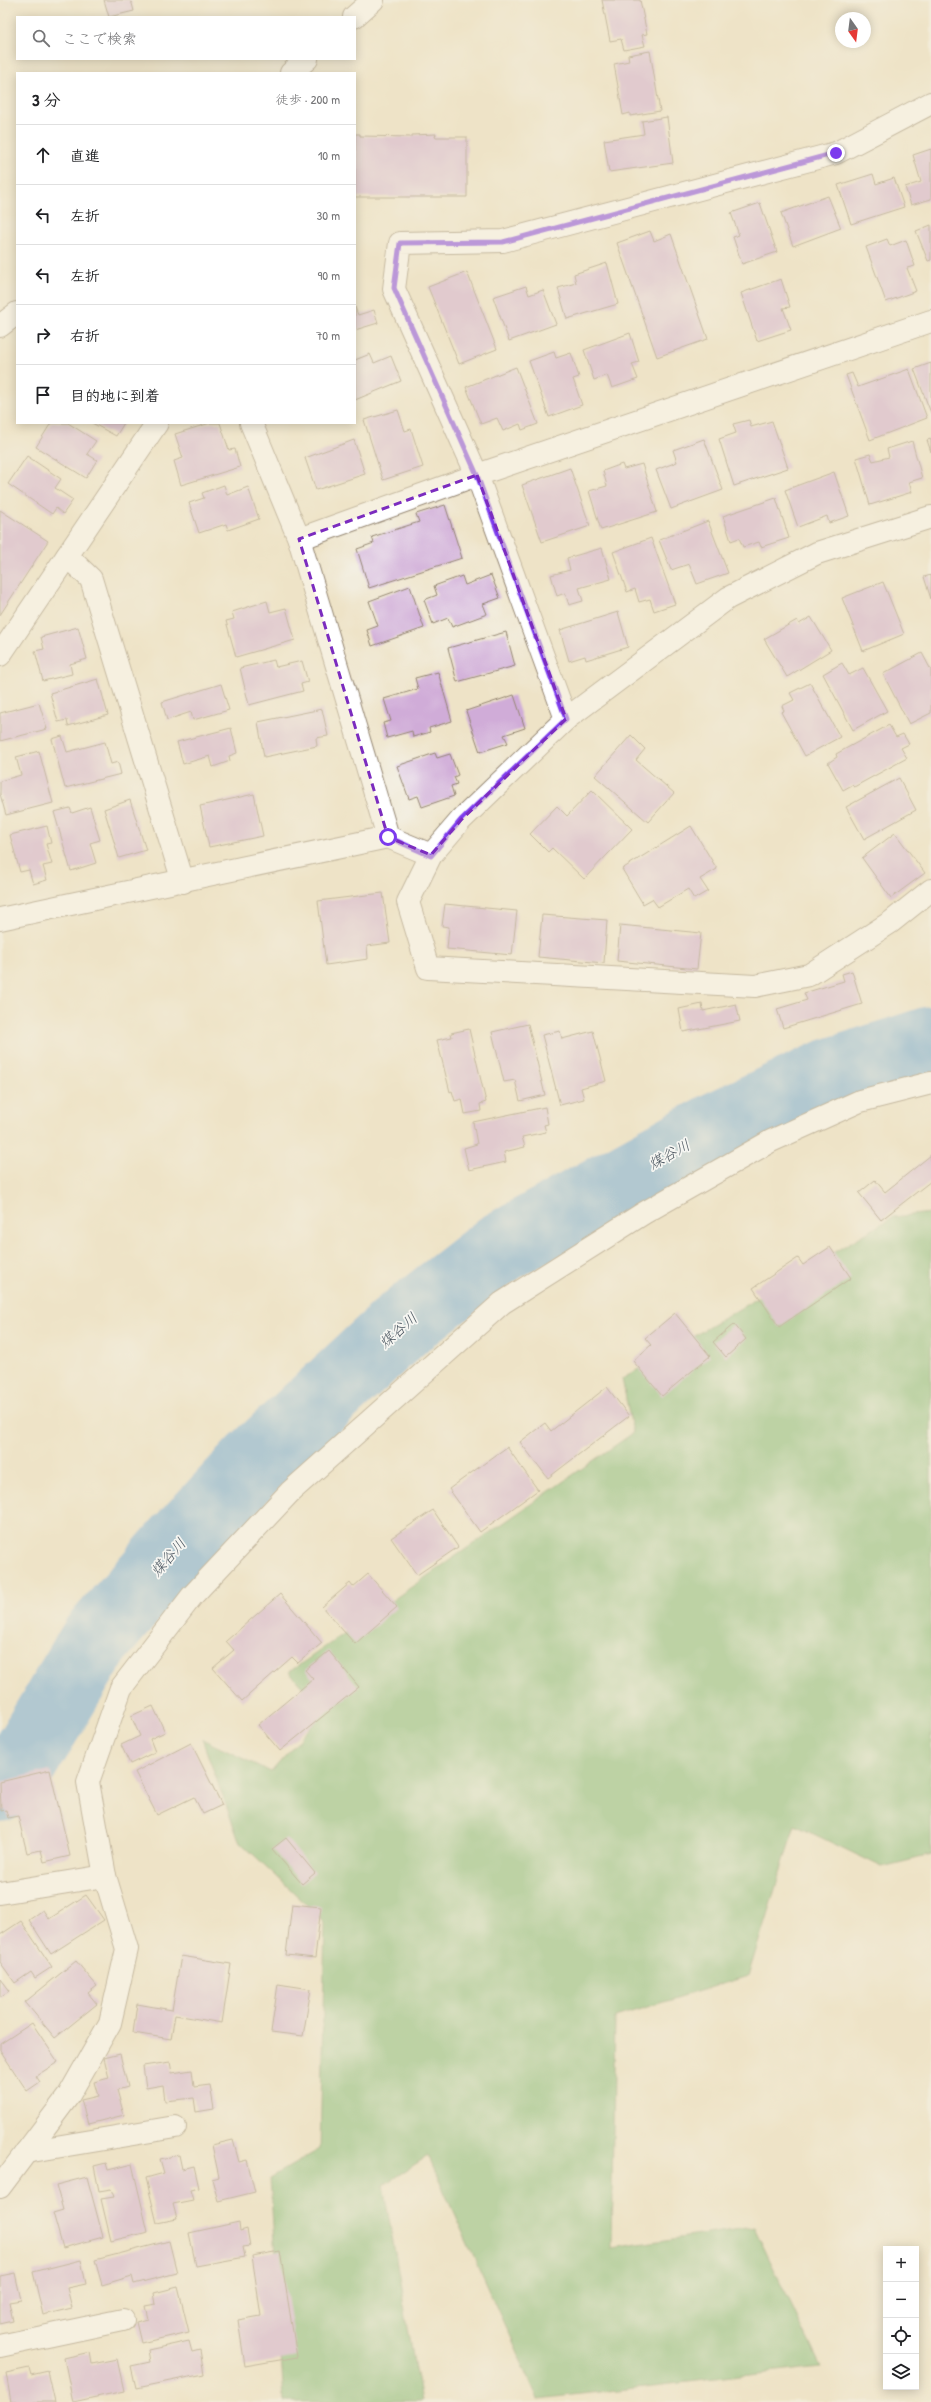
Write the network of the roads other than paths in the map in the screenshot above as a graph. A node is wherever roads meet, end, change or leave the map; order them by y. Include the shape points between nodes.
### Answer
1 (373, 0) edge
2 (355, 16) edge
3 (306, 60) edge
4 (292, 72) edge
5 (931, 103) edge
6 (16, 314) edge
7 (931, 321) edge
8 (0, 326) edge
9 (156, 424) edge
10 (251, 424) edge
11 (477, 475) junction
12 (931, 517) edge
13 (299, 539) junction
14 (67, 556) junction
15 (0, 655) edge
16 (566, 719) junction
17 (388, 837) junction
18 (431, 856) junction
19 (183, 882) junction
20 (931, 890) edge
21 (0, 919) edge
22 (931, 1083) edge
23 (104, 1876) junction
24 (0, 1894) edge
25 (176, 2127) dead end
26 (26, 2152) junction
27 (0, 2187) edge
28 (123, 2320) dead end
29 (0, 2346) edge

1 - 2 street
3 - 4 street
5 - 11 street via 836,153 511,240 400,243 394,288
6 - 8 street
7 - 11 street
9 - 14 street
10 - 13 street
11 - 13 street
11 - 16 street
12 - 16 street via 817,553 728,598
13 - 17 street
14 - 15 street
14 - 19 street via 92,579
16 - 18 street via 461,820
17 - 18 street
17 - 19 street
18 - 20 street via 408,902 428,968 755,986 809,975 891,922
19 - 21 street
22 - 23 street via 860,1101 771,1141 644,1213 502,1303 290,1492 192,1596 121,1688 88,1782
23 - 24 street
23 - 26 street via 127,1949 110,2023 69,2095
25 - 26 street
26 - 27 street
28 - 29 street

